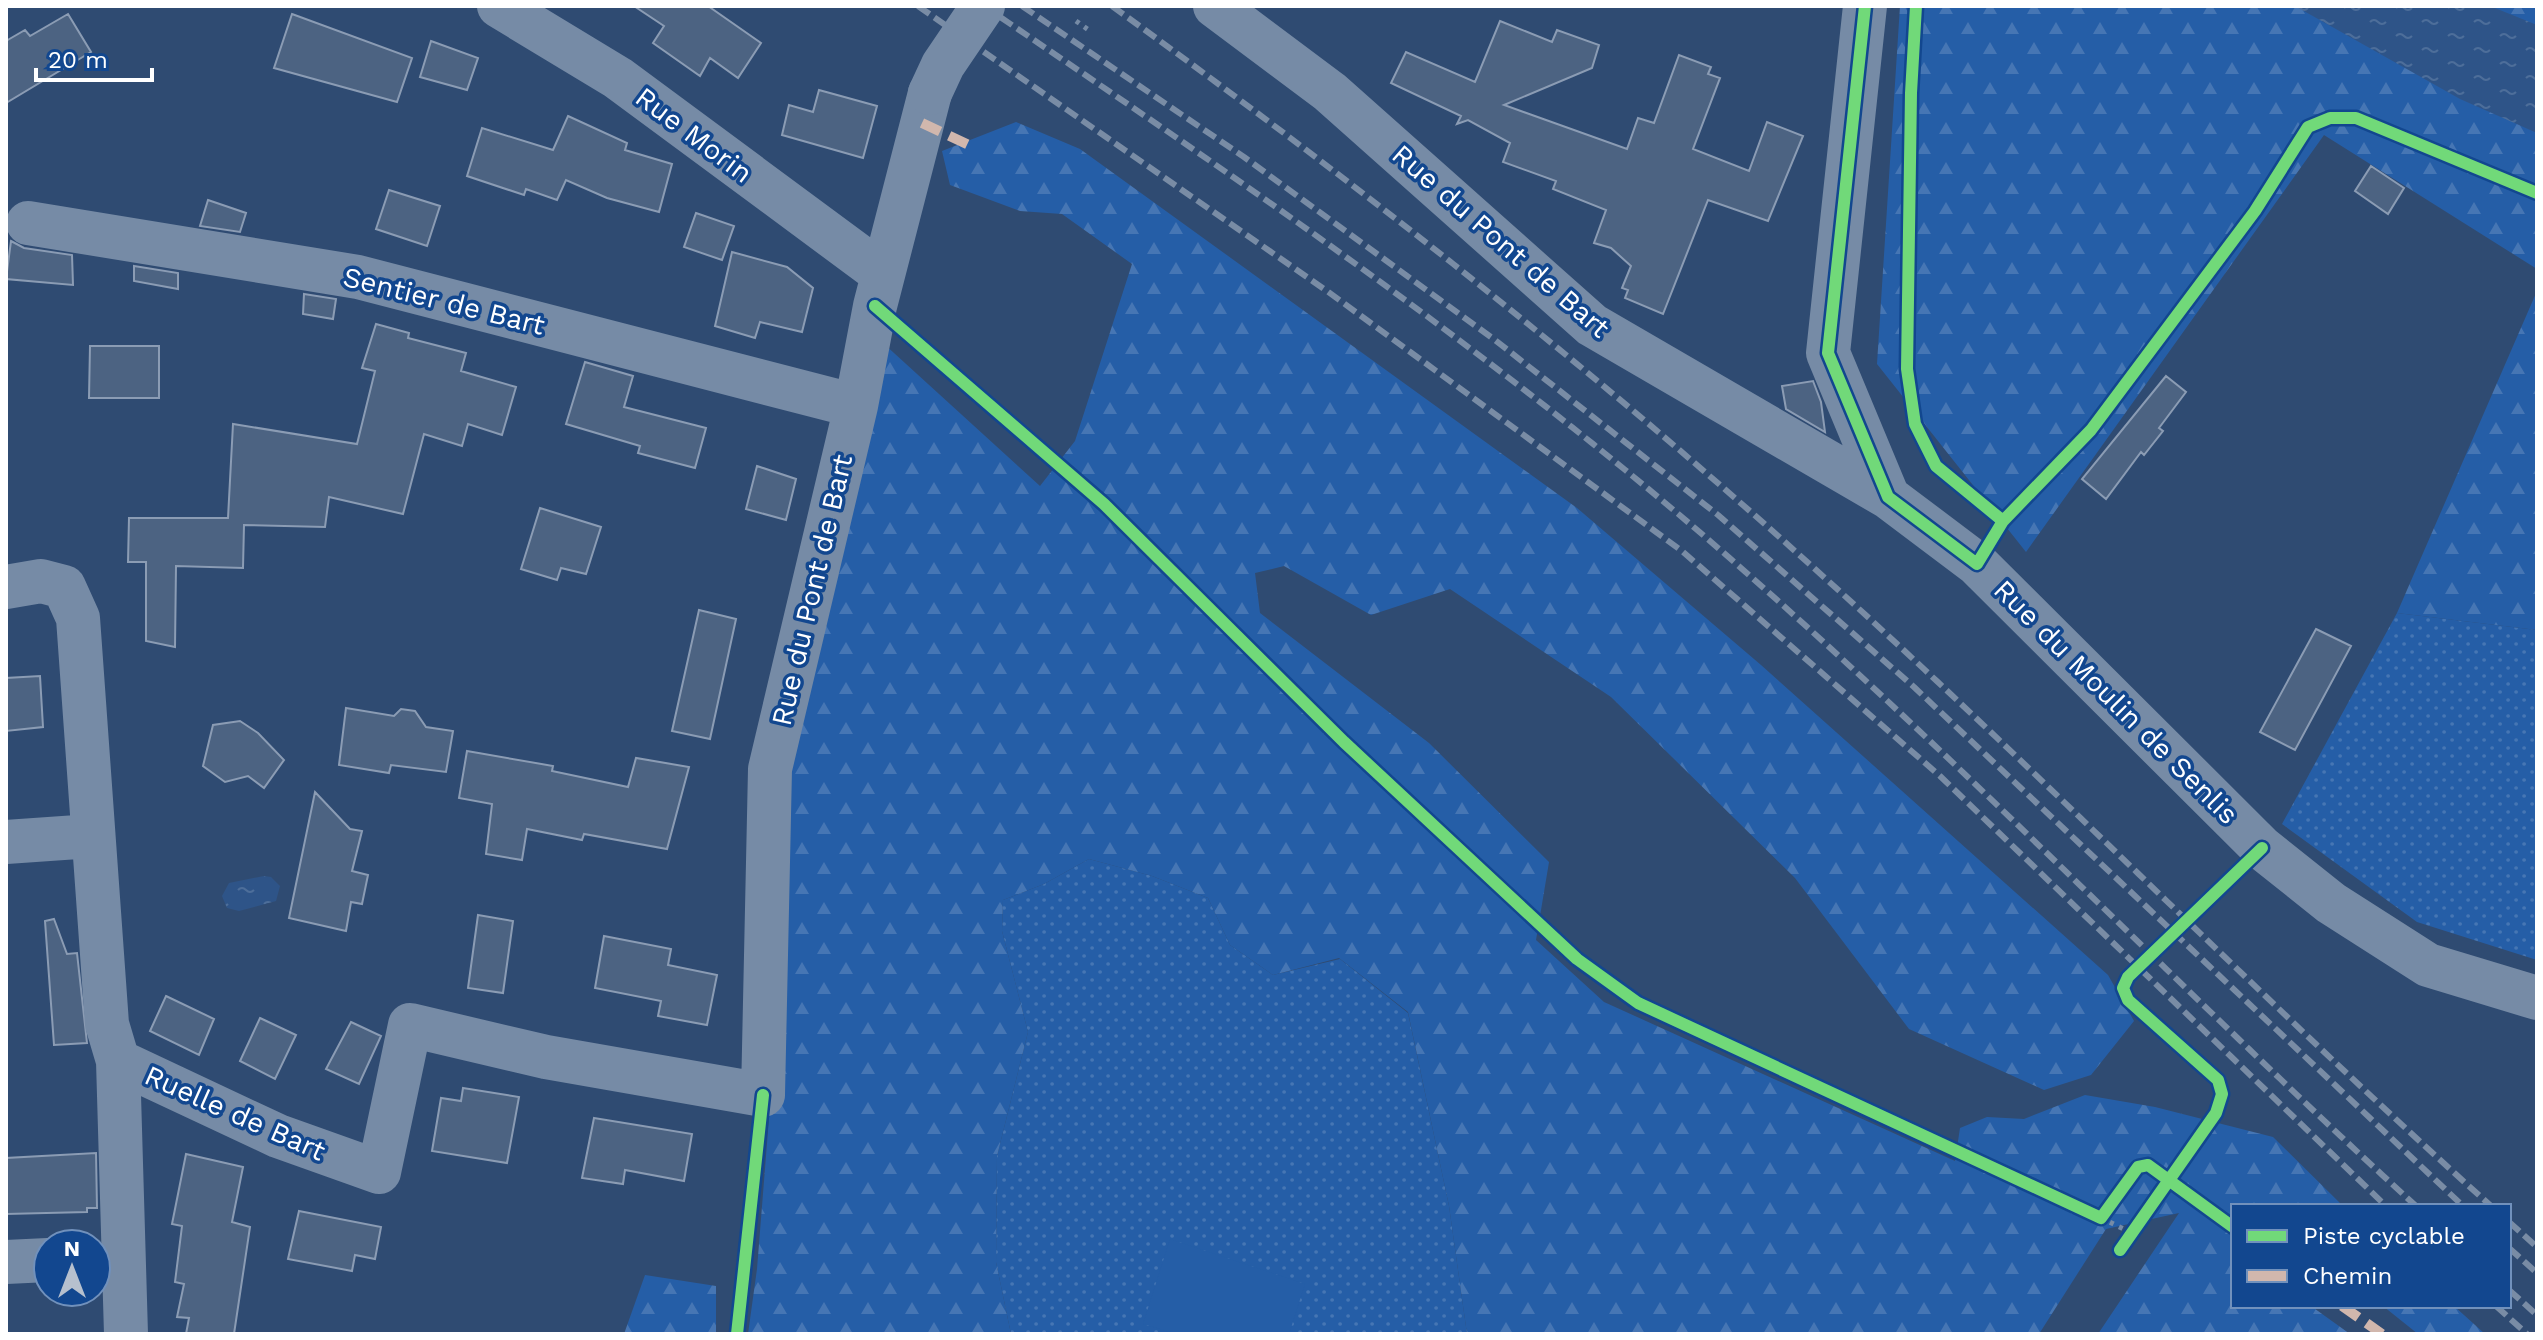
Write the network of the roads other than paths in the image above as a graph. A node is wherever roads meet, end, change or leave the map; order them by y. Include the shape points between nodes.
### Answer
1 (499, 6) edge
2 (983, 6) edge
3 (1215, 6) edge
4 (1865, 6) edge
5 (28, 223) dead end
6 (883, 274) junction
7 (856, 406) junction
8 (1888, 497) junction
9 (6, 587) edge
10 (92, 836) junction
11 (6, 842) edge
12 (2537, 998) edge
13 (118, 1061) junction
14 (763, 1095) joint
15 (112, 1229) edge
16 (32, 1261) edge
17 (6, 1262) edge
18 (112, 1262) edge
19 (126, 1334) edge

1 - 6 street, Rue Morin via 618,78
2 - 6 street, Rue du Pont de Bart, bridge via 930,93
3 - 8 street, Rue du Pont de Bart via 1330,92 1592,325
4 - 8 street via 1828,353
5 - 7 street, Sentier de Bart via 358,277
6 - 7 street, Rue du Pont de Bart
7 - 14 street, Rue du Pont de Bart via 770,769
8 - 12 street, Rue du Moulin de Senlis via 1977,564 2262,848 2331,903 2428,965
9 - 10 street, Ruelle de Bart via 41,581 64,587 78,618
10 - 11 street
10 - 13 street, Ruelle de Bart via 107,1024
13 - 14 street, Ruelle de Bart via 278,1136 379,1172 410,1025 546,1057
13 - 15 street
16 - 17 street
18 - 19 street

